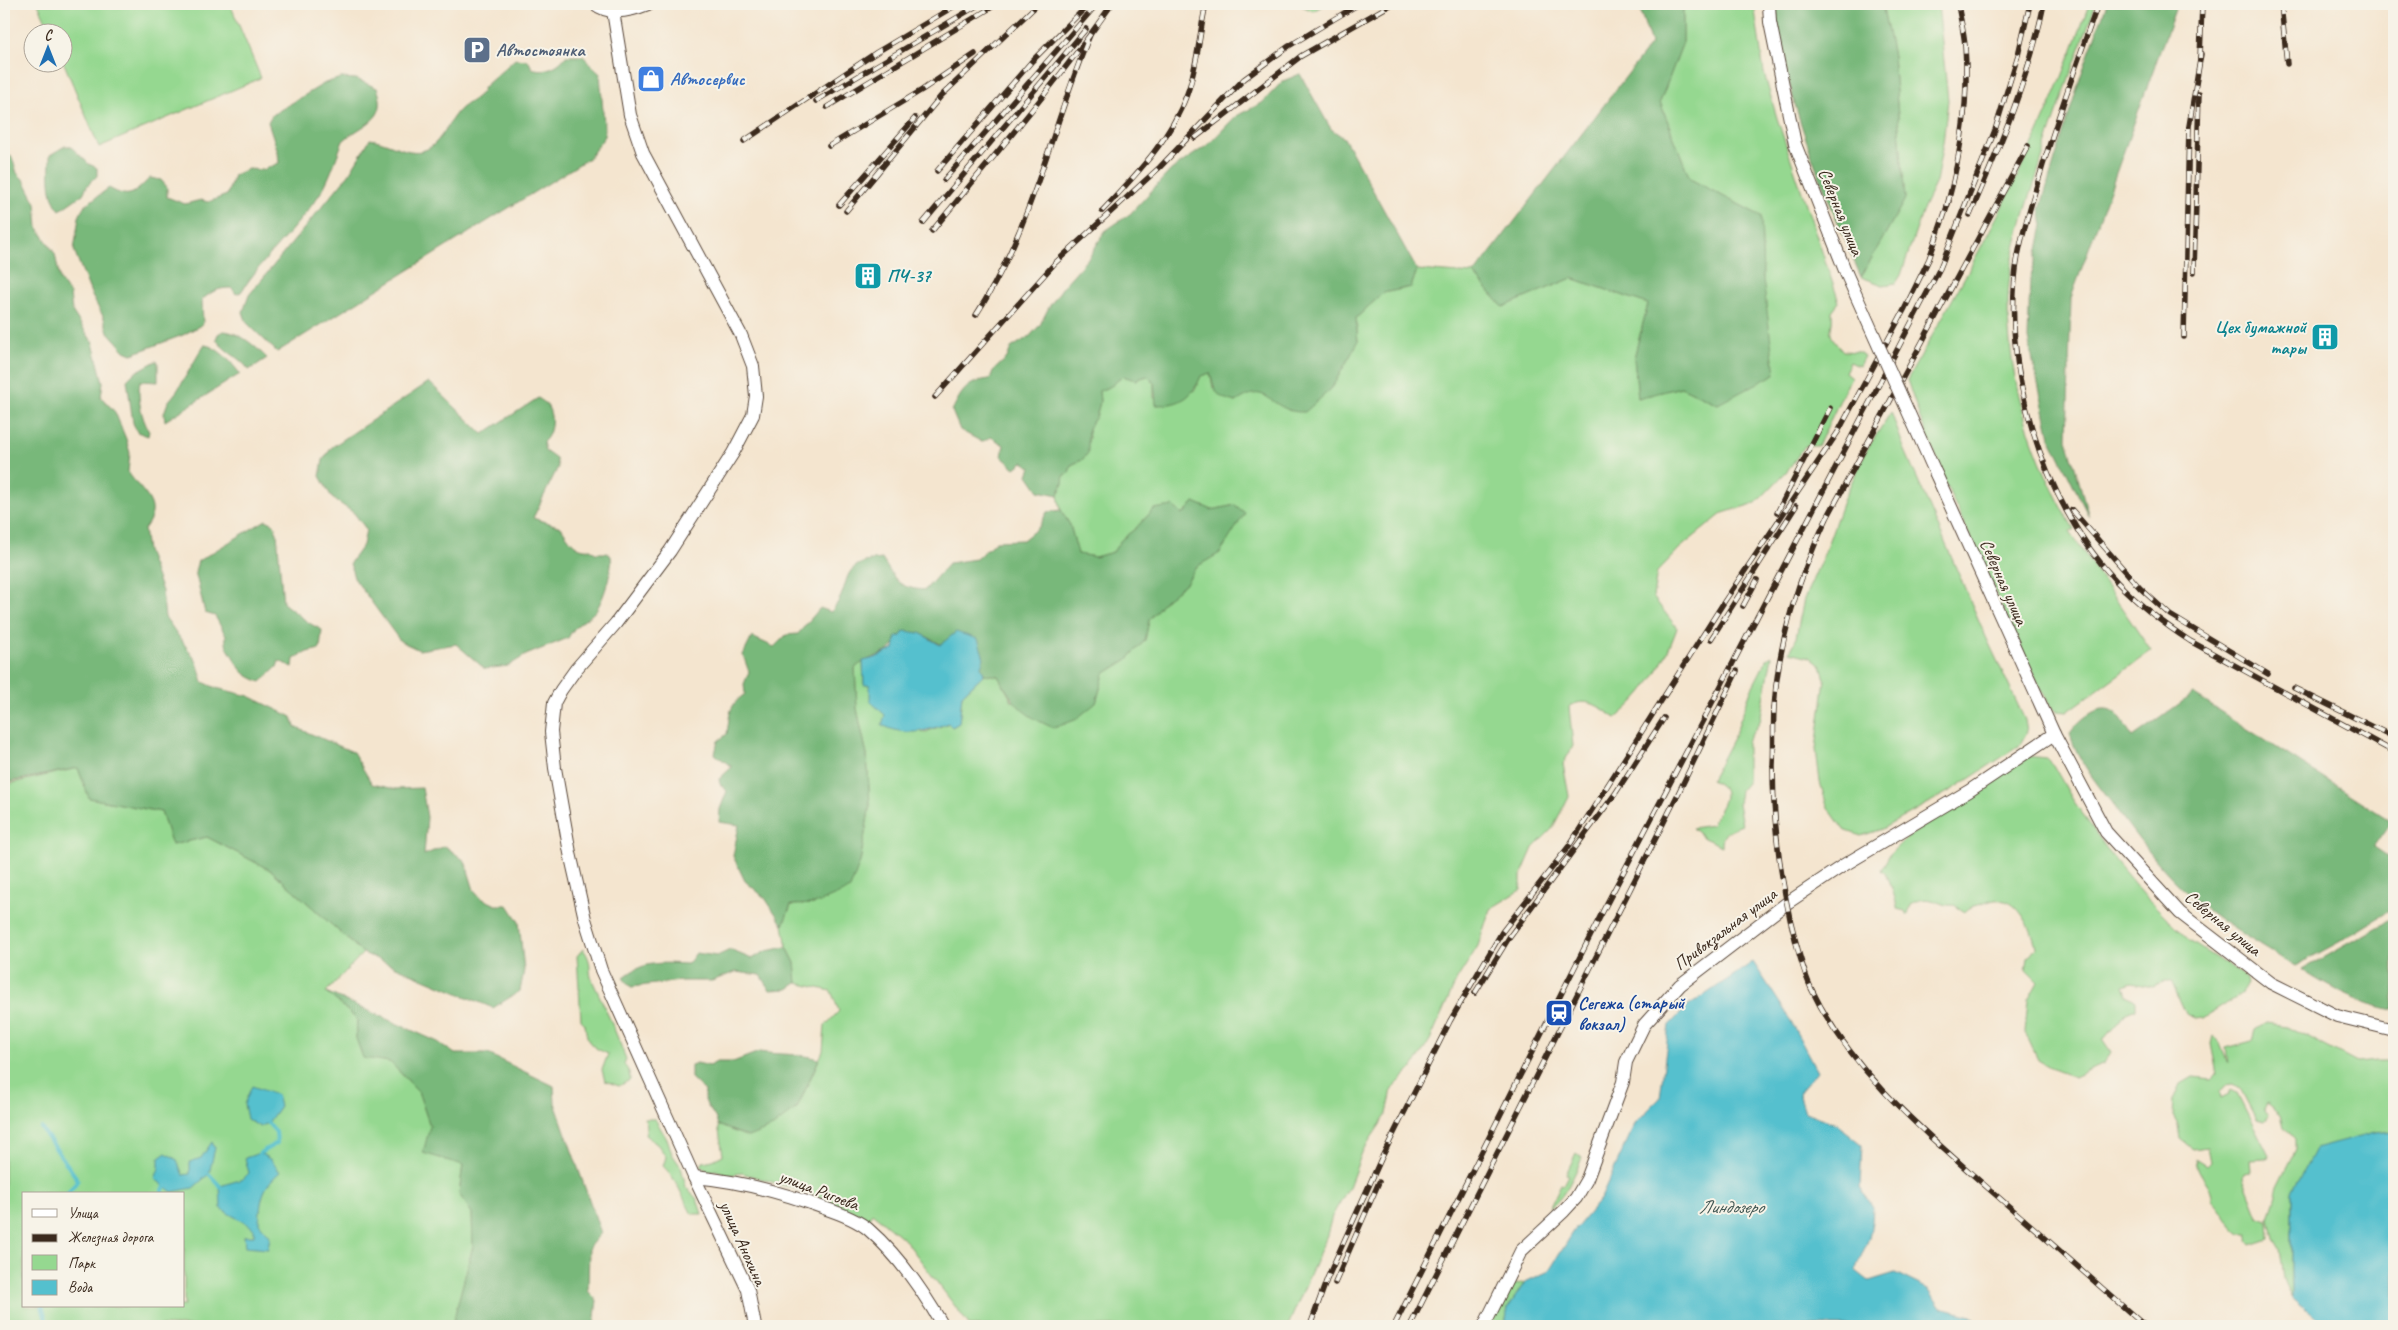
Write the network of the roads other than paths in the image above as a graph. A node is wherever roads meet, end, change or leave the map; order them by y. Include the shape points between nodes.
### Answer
1 (594, 4) edge
2 (648, 4) edge
3 (1769, 4) edge
4 (613, 11) junction
5 (2054, 734) junction
6 (2394, 1030) edge
7 (694, 1177) junction
8 (755, 1326) edge
9 (943, 1326) edge
10 (1484, 1326) edge

1 - 4 street
2 - 4 street via 628,11
3 - 5 street, Северная улица, bridge via 1795,144 1846,272
4 - 7 street, улица Анохина via 630,115 643,153 740,336 753,366 755,382 753,415 733,453 670,550 561,690 551,717 555,768 568,844 601,970
5 - 6 street, Северная улица via 2106,832 2180,913 2271,983 2337,1016
5 - 10 street, Привокзальная улица via 1969,791 1844,865 1680,985 1644,1025 1626,1062 1623,1082 1587,1179 1576,1198 1521,1251
7 - 8 street, улица Анохина via 748,1290
7 - 9 street, улица Ригоева via 729,1180 780,1192 844,1215 867,1228 906,1270

